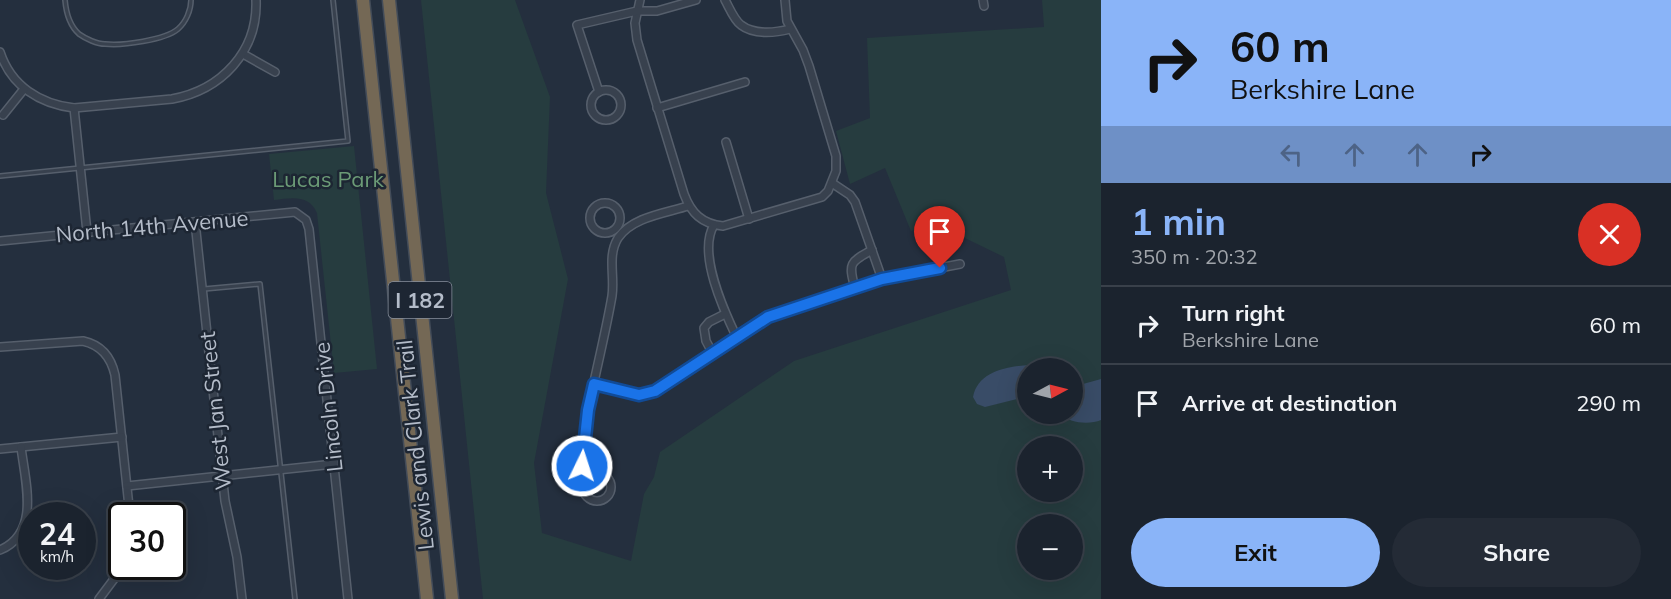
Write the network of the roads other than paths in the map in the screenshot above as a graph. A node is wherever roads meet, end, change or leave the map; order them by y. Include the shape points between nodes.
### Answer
1 (65, 0) edge
2 (191, 0) edge
3 (256, 0) edge
4 (333, 0) edge
5 (363, 0) edge
6 (388, 0) edge
7 (640, 0) edge
8 (696, 0) edge
9 (725, 0) edge
10 (785, 0) edge
11 (637, 11) junction
12 (790, 29) junction
13 (0, 52) edge
14 (243, 54) junction
15 (275, 72) dead end
16 (745, 82) dead end
17 (24, 89) junction
18 (599, 92) junction
19 (74, 108) junction
20 (657, 108) junction
21 (3, 115) dead end
22 (726, 142) dead end
23 (81, 168) junction
24 (0, 176) edge
25 (832, 183) junction
26 (688, 206) junction
27 (303, 217) joint
28 (749, 219) junction
29 (195, 222) junction
30 (618, 225) junction
31 (714, 225) junction
32 (624, 231) junction
33 (87, 232) junction
34 (0, 241) edge
35 (872, 250) junction
36 (960, 264) dead end
37 (882, 279) junction
38 (855, 288) junction
39 (202, 289) junction
40 (725, 314) junction
41 (737, 338) junction
42 (0, 347) edge
43 (713, 354) junction
44 (594, 384) junction
45 (122, 437) junction
46 (21, 447) junction
47 (0, 449) edge
48 (334, 464) junction
49 (280, 470) junction
50 (222, 476) junction
51 (586, 477) junction
52 (127, 486) junction
53 (129, 502) edge
54 (0, 550) edge
55 (113, 580) edge
56 (99, 599) edge
57 (242, 599) edge
58 (295, 599) edge
59 (348, 599) edge
60 (427, 599) edge
61 (452, 599) edge

1 - 2 lane via 68,19 78,33 105,44 165,36 187,18
3 - 14 street via 255,21
4 - 23 lane via 348,141
5 - 60 highway, Lewis and Clark Trail / I 182
6 - 61 highway, Lewis and Clark Trail / I 182
7 - 11 street
8 - 11 street via 657,11
9 - 12 street via 740,25 755,32
10 - 12 street
11 - 18 street via 577,25
11 - 20 street via 637,40
12 - 25 street via 810,66 834,146 837,164
13 - 17 street via 8,70
14 - 15 street
14 - 19 street via 222,78 195,93 172,99
16 - 20 street
17 - 19 street via 52,104
17 - 21 street
18 - 18 street via 592,99 591,109 602,119 612,119 621,108 620,99 613,92
19 - 23 street
20 - 26 street
22 - 28 street
23 - 24 lane
23 - 33 street
25 - 28 street via 816,200
25 - 35 street via 855,202
26 - 31 street via 696,216
26 - 32 street via 647,218
27 - 29 street, North 14th Avenue via 295,212
27 - 48 street, Lincoln Drive via 309,229
28 - 31 street
29 - 33 street, North 14th Avenue
29 - 39 street, West Jan Street
30 - 30 street via 618,211 612,204 598,204 591,212 590,221 596,230 606,232
30 - 32 street
31 - 40 street via 708,249
32 - 44 street via 614,248 612,293
33 - 34 street, North 14th Avenue
35 - 37 street
35 - 38 street via 851,265
36 - 37 street
37 - 38 street
38 - 41 street via 768,317
39 - 49 lane via 260,284
39 - 50 street, West Jan Street
40 - 41 street
40 - 43 street via 704,328
41 - 43 street
42 - 45 street via 84,341 101,349 114,367
43 - 44 street via 674,381 647,393 639,395
44 - 51 street via 584,439 582,466
45 - 46 street
45 - 52 street
46 - 47 street
46 - 54 street via 26,524 13,543
48 - 49 street
48 - 59 street, Lincoln Drive
49 - 50 street
49 - 58 lane
50 - 52 street
50 - 57 street, West Jan Street
51 - 51 street via 582,487 588,499 597,502 606,498 611,484 606,476 598,472
52 - 53 street
55 - 56 street

